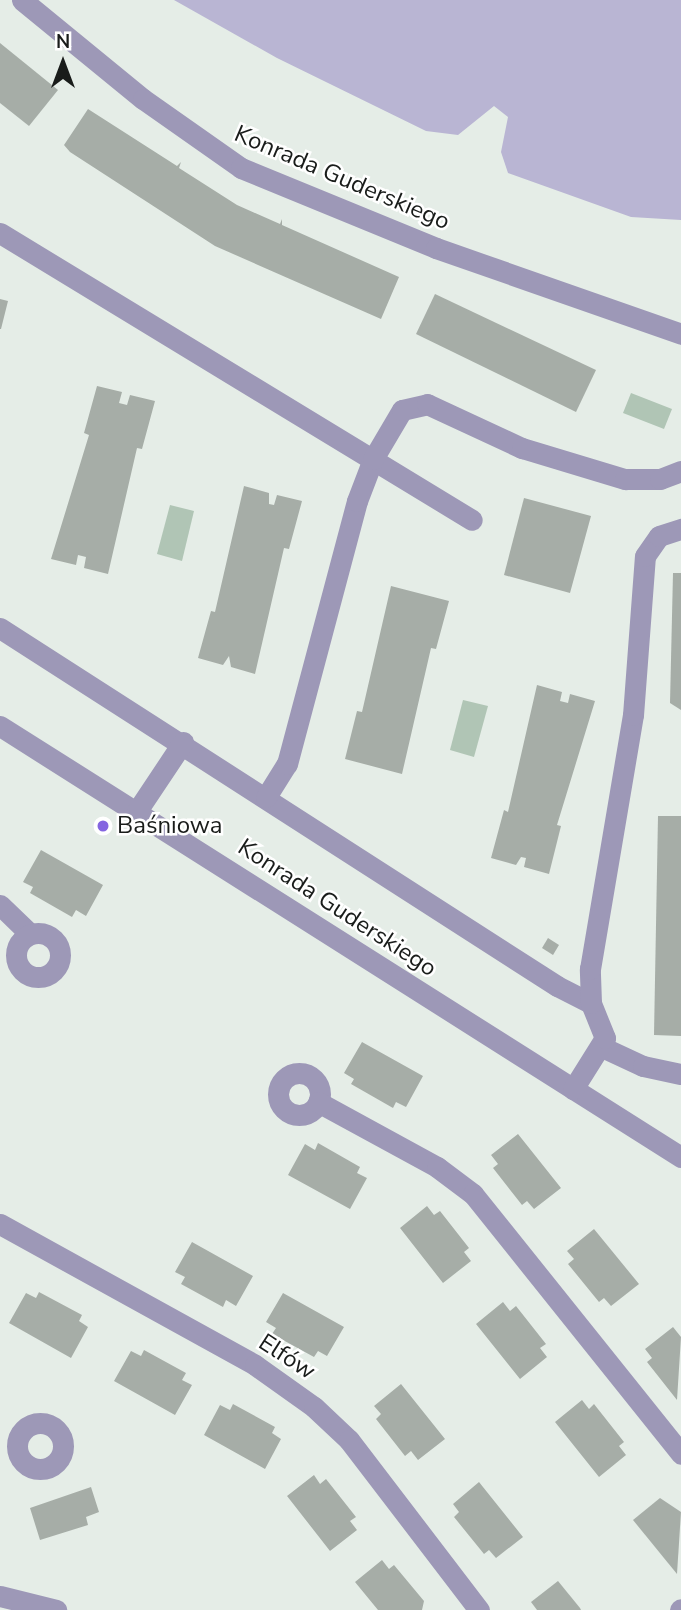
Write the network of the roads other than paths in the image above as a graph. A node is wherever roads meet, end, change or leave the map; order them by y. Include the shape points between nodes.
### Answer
1 (22, 0) edge
2 (0, 233) edge
3 (681, 334) edge
4 (373, 459) junction
5 (681, 471) edge
6 (472, 520) dead end
7 (681, 529) edge
8 (0, 628) edge
9 (0, 726) edge
10 (183, 742) junction
11 (266, 797) junction
12 (137, 811) junction
13 (0, 905) edge
14 (30, 934) dead end
15 (591, 1003) junction
16 (602, 1046) junction
17 (681, 1074) edge
18 (573, 1089) junction
19 (318, 1101) dead end
20 (681, 1157) edge
21 (0, 1224) edge
22 (681, 1454) edge
23 (0, 1596) edge
24 (56, 1610) edge
25 (480, 1610) edge

1 - 3 street, Konrada Guderskiego via 143,99 241,168 436,248
2 - 4 street
4 - 5 street via 397,415 418,403 522,448 625,479 660,479
4 - 6 street
4 - 11 street via 287,764
7 - 15 street via 659,536 645,556 633,715 590,969
8 - 10 street
9 - 12 street, Konrada Guderskiego
10 - 11 street
10 - 12 street
11 - 15 street
12 - 18 street, Konrada Guderskiego
13 - 14 street
15 - 16 street via 604,1027
16 - 17 street
16 - 18 street
18 - 20 street, Konrada Guderskiego
19 - 22 street via 437,1167 473,1194
21 - 25 street, Elfów via 255,1365 314,1407 349,1440
23 - 24 street

